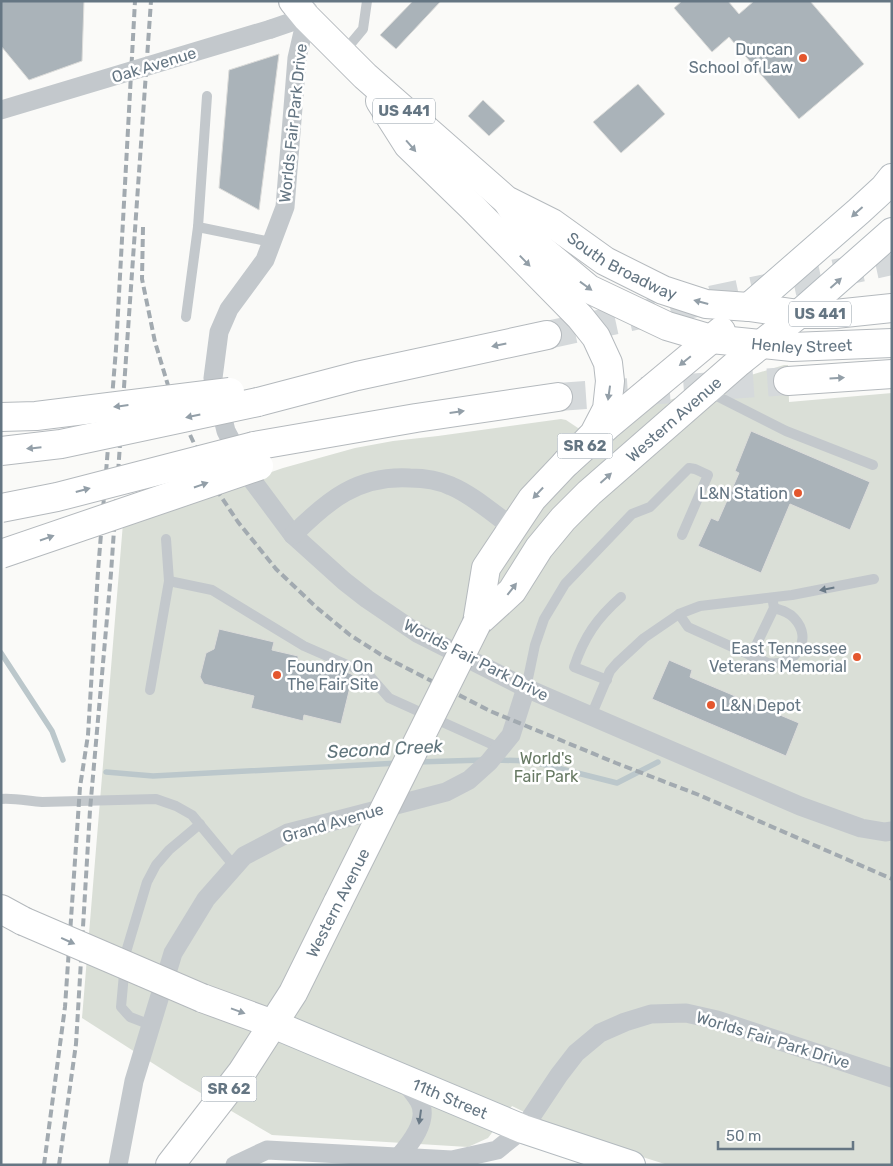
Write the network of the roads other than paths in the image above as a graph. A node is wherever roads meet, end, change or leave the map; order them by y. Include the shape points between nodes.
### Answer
1 (367, 1) edge
2 (303, 6) edge
3 (342, 54) junction
4 (365, 76) junction
5 (207, 96) dead end
6 (1, 110) edge
7 (892, 178) edge
8 (506, 200) junction
9 (198, 227) junction
10 (892, 232) edge
11 (271, 242) junction
12 (749, 307) junction
13 (892, 308) edge
14 (799, 314) junction
15 (186, 317) dead end
16 (547, 335) tunnel mouth
17 (711, 339) junction
18 (892, 343) edge
19 (761, 345) junction
20 (892, 374) edge
21 (788, 381) tunnel mouth
22 (706, 390) junction
23 (257, 395) junction
24 (558, 397) tunnel mouth
25 (1, 417) edge
26 (1, 451) edge
27 (256, 456) junction
28 (566, 463) junction
29 (873, 465) dead end
30 (1, 508) edge
31 (512, 527) junction
32 (293, 535) junction
33 (682, 535) dead end
34 (166, 539) dead end
35 (539, 548) junction
36 (1, 554) edge
37 (874, 579) dead end
38 (169, 581) junction
39 (620, 597) dead end
40 (773, 603) junction
41 (679, 614) junction
42 (478, 623) junction
43 (751, 656) junction
44 (607, 680) junction
45 (526, 688) junction
46 (150, 690) dead end
47 (591, 716) junction
48 (498, 750) junction
49 (1, 799) edge
50 (200, 824) junction
51 (892, 831) edge
52 (234, 867) junction
53 (9, 914) edge
54 (273, 1024) junction
55 (152, 1025) junction
56 (400, 1076) junction
57 (892, 1078) edge
58 (523, 1129) junction
59 (176, 1158) edge
60 (398, 1158) junction
61 (471, 1160) edge
62 (118, 1165) edge
63 (235, 1165) edge
64 (631, 1165) edge

1 - 3 lane via 362,29
2 - 3 main road, South Broadway / US 441
2 - 6 street, Oak Avenue, bridge via 271,29
2 - 11 street, Worlds Fair Park Drive via 285,207
3 - 4 main road, South Broadway / US 441
4 - 8 main road, South Broadway / US 441
4 -> 28 main road via 408,145 480,215 596,338 608,363 607,409 594,434
5 - 9 lane
7 -> 12 main road, Western Avenue
12 -> 8 main road, South Broadway / US 441 via 706,304 663,290 605,261 552,223
8 -> 17 main road, South Broadway / US 441 via 534,243 589,289 667,326
9 - 11 lane
9 - 15 lane
14 -> 10 main road, Western Avenue
11 - 32 street, Worlds Fair Park Drive via 265,260 229,310 219,332 213,378 226,431 252,480
12 - 14 main road, Henley Street / US 441
12 - 17 main road, Western Avenue / SR 62
13 - 14 main road, Henley Street / US 441
14 - 19 main road, Western Avenue / SR 62
16 -> 23 main road
17 - 19 main road, Henley Street / US 441
17 -> 28 main road, Western Avenue / SR 62
18 - 19 main road, Henley Street / US 441
19 - 22 main road, Western Avenue / SR 62
21 -> 20 main road
22 - 29 lane via 786,431
35 -> 22 main road, Western Avenue / SR 62 via 589,493
23 -> 25 main road, bridge
23 -> 26 main road, bridge via 61,444
27 -> 24 main road via 416,418
30 -> 27 main road, bridge
36 -> 27 main road, bridge
28 -> 31 main road, Western Avenue / SR 62 via 532,499
31 - 32 street via 452,486 432,480 394,477 364,482 348,489
31 - 35 main road
31 - 42 main road, Western Avenue / SR 62 via 486,568
32 - 45 street, Worlds Fair Park Drive via 359,593 417,634
33 - 45 lane via 708,475 689,468 650,507 632,514 564,584 544,619
34 - 38 lane
42 -> 35 main road, Western Avenue / SR 62 via 512,591
37 -> 40 lane
38 - 46 lane
38 - 48 lane via 212,590 304,646 368,674 389,698
39 - 44 lane via 589,632 574,667
40 - 41 lane via 700,606
40 - 43 lane
40 - 43 lane via 799,625 802,634 800,649 788,661 777,664
41 - 43 lane via 688,627
41 - 44 lane via 628,652 610,671
42 - 54 main road, Western Avenue / SR 62, bridge via 293,993
44 - 47 lane
45 - 47 street, Worlds Fair Park Drive
45 - 48 street, Grand Avenue via 511,734
47 - 51 street, Worlds Fair Park Drive via 800,806 861,828
48 - 52 street, Grand Avenue via 469,780 446,792 288,833 244,856
49 - 50 lane via 42,802 156,799 192,815
50 - 52 lane
50 - 55 lane via 156,865 147,882 126,952 122,1007 130,1017
52 - 55 street, Grand Avenue via 206,899 173,953
53 -> 54 main road, 11th Street, bridge via 202,998
54 - 56 main road, 11th Street
54 - 59 main road, Western Avenue / SR 62 via 242,1072
55 - 62 street, Grand Avenue via 134,1081
56 - 58 main road, 11th Street
56 -> 60 street via 420,1102 422,1112 414,1139
57 - 58 street, Worlds Fair Park Drive via 717,1020 686,1014 651,1014 600,1033 576,1053
58 - 61 street, Worlds Fair Park Drive via 497,1150
58 - 64 main road, 11th Street
60 - 61 street, Worlds Fair Park Drive
60 - 63 street, Worlds Fair Park Drive via 267,1150

